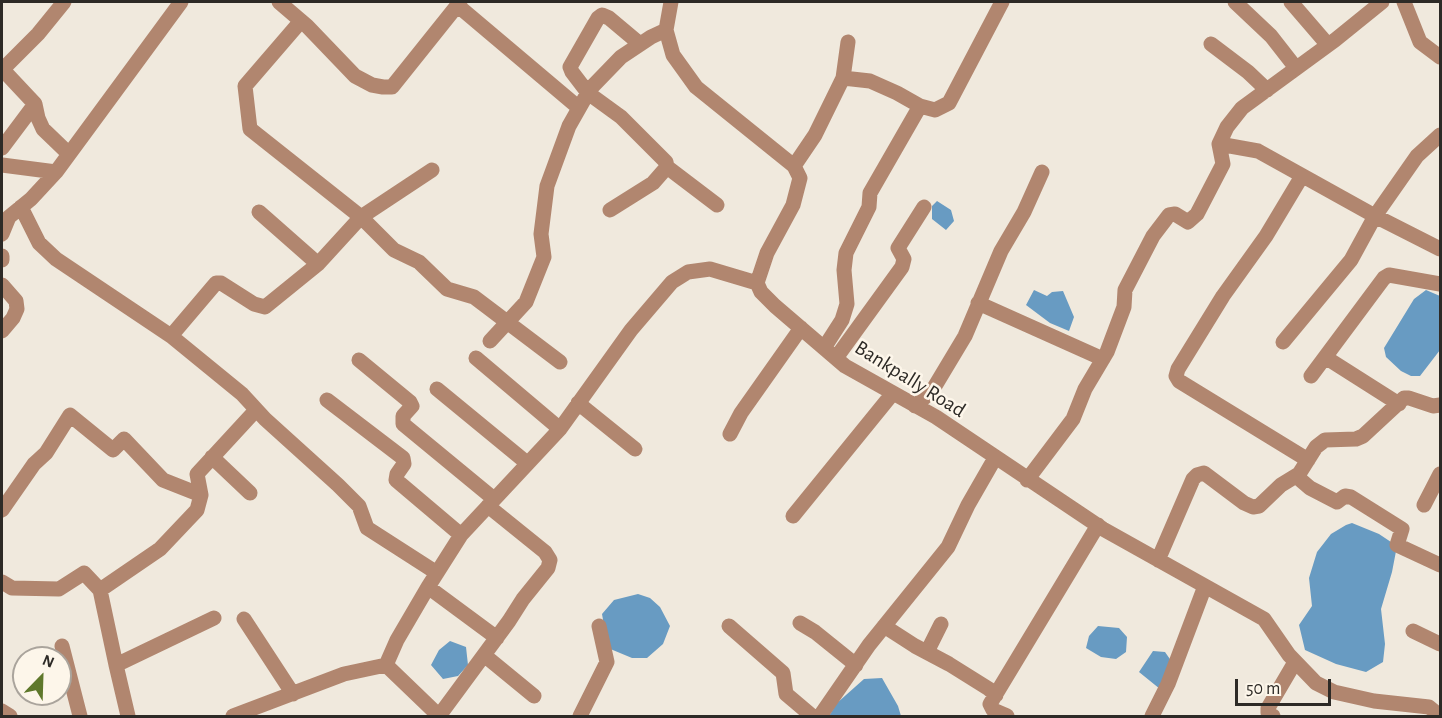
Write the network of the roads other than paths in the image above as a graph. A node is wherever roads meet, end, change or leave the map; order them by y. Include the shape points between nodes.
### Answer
1 (63, 2) edge
2 (182, 2) edge
3 (279, 2) edge
4 (671, 2) edge
5 (1002, 2) edge
6 (1235, 2) edge
7 (1292, 2) edge
8 (1356, 2) edge
9 (1382, 2) edge
10 (1404, 2) edge
11 (459, 3) edge
12 (299, 12) edge
13 (1364, 16) junction
14 (666, 30) junction
15 (848, 42) dead end
16 (640, 44) junction
17 (1211, 44) dead end
18 (1328, 45) junction
19 (1440, 57) edge
20 (1296, 68) junction
21 (843, 78) junction
22 (1267, 90) junction
23 (588, 93) junction
24 (35, 104) junction
25 (920, 106) junction
26 (579, 108) junction
27 (1440, 135) edge
28 (1219, 144) junction
29 (2, 148) edge
30 (69, 154) junction
31 (2, 165) edge
32 (794, 166) junction
33 (667, 167) junction
34 (432, 170) dead end
35 (56, 172) junction
36 (1042, 172) dead end
37 (1302, 176) junction
38 (717, 204) dead end
39 (21, 207) junction
40 (924, 207) dead end
41 (610, 210) dead end
42 (259, 212) dead end
43 (1375, 216) junction
44 (361, 217) junction
45 (2, 234) edge
46 (1440, 249) edge
47 (318, 264) junction
48 (757, 282) junction
49 (1440, 284) edge
50 (2, 285) edge
51 (978, 303) junction
52 (508, 322) junction
53 (801, 328) junction
54 (2, 331) edge
55 (171, 336) junction
56 (490, 341) dead end
57 (1282, 342) dead end
58 (830, 353) junction
59 (1325, 357) junction
60 (476, 358) dead end
61 (1103, 359) junction
62 (359, 360) dead end
63 (560, 362) dead end
64 (1311, 376) dead end
65 (437, 388) dead end
66 (893, 393) junction
67 (327, 399) dead end
68 (578, 403) junction
69 (1399, 404) junction
70 (915, 406) junction
71 (256, 410) junction
72 (1440, 410) edge
73 (560, 429) junction
74 (730, 434) dead end
75 (635, 449) dead end
76 (213, 457) junction
77 (995, 458) junction
78 (1308, 460) junction
79 (527, 463) junction
80 (1440, 474) edge
81 (1296, 476) junction
82 (1027, 480) junction
83 (250, 493) dead end
84 (201, 495) junction
85 (491, 502) junction
86 (1424, 505) dead end
87 (2, 510) edge
88 (794, 516) dead end
89 (1098, 525) junction
90 (461, 535) junction
91 (1158, 560) junction
92 (1440, 566) edge
93 (437, 573) junction
94 (2, 582) edge
95 (428, 586) junction
96 (1204, 586) junction
97 (100, 591) junction
98 (214, 618) dead end
99 (244, 619) dead end
100 (800, 623) dead end
101 (940, 624) dead end
102 (599, 626) dead end
103 (729, 626) dead end
104 (884, 626) junction
105 (1413, 631) dead end
106 (497, 638) junction
107 (1440, 645) edge
108 (927, 652) junction
109 (484, 655) junction
110 (1295, 662) junction
111 (116, 665) junction
112 (386, 665) junction
113 (856, 665) junction
114 (72, 685) edge
115 (293, 694) junction
116 (996, 695) junction
117 (534, 696) dead end
118 (1438, 709) edge
119 (2, 711) edge
120 (439, 716) edge
121 (10, 717) edge
122 (80, 717) edge
123 (128, 717) edge
124 (233, 717) edge
125 (580, 717) edge
126 (812, 717) edge
127 (820, 717) edge
128 (1007, 717) edge
129 (1152, 717) edge
130 (1273, 717) edge

1 - 24 street via 4,68
2 - 30 street
3 - 12 street
4 - 14 street
5 - 25 street via 949,103 935,110
6 - 20 street via 1271,36
7 - 18 street
8 - 13 street
9 - 13 street
10 - 19 street via 1420,42
11 - 12 street via 392,87 372,85 355,76
11 - 26 street
12 - 44 street via 244,86 250,129
13 - 18 street
14 - 16 street
14 - 32 street via 673,55 696,87
15 - 21 street
16 - 23 street via 621,57
16 - 23 street via 609,18 598,18 570,67
17 - 22 street
18 - 20 street
20 - 22 street
21 - 25 street via 870,81
21 - 32 street via 815,135
22 - 28 street via 1242,108
23 - 26 street
23 - 33 street via 621,117
24 - 29 street
24 - 30 street via 44,129
25 - 58 street via 870,193 868,207 846,253 847,304
26 - 52 street via 547,186 541,234 544,257 526,302
27 - 43 street via 1417,156
28 - 37 street via 1258,151
28 - 61 street via 1223,164 1197,214 1188,222 1175,214 1162,222 1125,290 1124,307
30 - 35 street
31 - 35 street
32 - 48 street via 800,178 793,205 767,253
33 - 38 street
33 - 41 street via 652,183
34 - 44 street
35 - 39 street
36 - 51 street
37 - 43 street
37 - 78 street via 1176,376
39 - 45 street via 9,217
39 - 55 street via 39,243 56,260
40 - 58 street via 898,248 904,259 902,267
42 - 47 street
43 - 46 street
43 - 57 street via 1351,260
44 - 47 street
44 - 52 street via 394,250 419,262 447,289 474,297
47 - 55 street via 265,307 216,282
48 - 53 street, Bankpally Road via 761,292
48 - 68 street via 710,269 688,272 672,282
49 - 59 street via 1389,275 1384,278
50 - 54 street via 16,301 17,309
51 - 61 street
51 - 70 street via 965,336 942,375
52 - 56 street
52 - 63 street
53 - 58 street, Bankpally Road
53 - 74 street
55 - 71 street
58 - 66 street, Bankpally Road
59 - 64 street
59 - 69 street
60 - 73 street
61 - 82 street via 1073,419
62 - 85 street via 410,402 403,424
65 - 79 street
66 - 70 street, Bankpally Road
66 - 88 street
67 - 90 street via 403,458 396,480
68 - 73 street
68 - 75 street
69 - 72 street via 1409,398
69 - 78 street via 1363,436 1356,440 1325,440
70 - 77 street, Bankpally Road
71 - 76 street
71 - 93 street via 359,507 367,528
73 - 79 street
76 - 83 street
76 - 84 street via 197,474
77 - 82 street, Bankpally Road
77 - 104 street via 948,547
78 - 81 street
79 - 85 street
80 - 86 street
81 - 91 street via 1281,485 1264,504 1253,507 1204,473 1197,475
81 - 92 street via 1337,502 1347,496 1402,529 1398,546
82 - 89 street, Bankpally Road
84 - 87 street via 163,480 124,439 113,450 70,415
84 - 97 street via 197,510 160,549
85 - 90 street
85 - 106 street via 550,560
89 - 91 street, Bankpally Road
89 - 116 street
90 - 93 street
91 - 96 street, Bankpally Road
93 - 95 street
94 - 97 street via 12,588 59,589 84,573
95 - 106 street
95 - 112 street
96 - 110 street, Bankpally Road via 1264,619
96 - 129 street
97 - 111 street
98 - 111 street
99 - 115 street
100 - 113 street
101 - 108 street
102 - 125 street via 607,662
103 - 126 street via 783,673 786,693
104 - 108 street
104 - 113 street
105 - 107 street
106 - 109 street
108 - 116 street
109 - 117 street
109 - 120 street
110 - 118 street, Bankpally Road via 1316,683 1334,692
110 - 130 street via 1268,708
111 - 123 street
112 - 115 street via 344,674
112 - 120 street
113 - 127 street
114 - 122 street
115 - 124 street
116 - 128 street via 991,708
119 - 121 street

